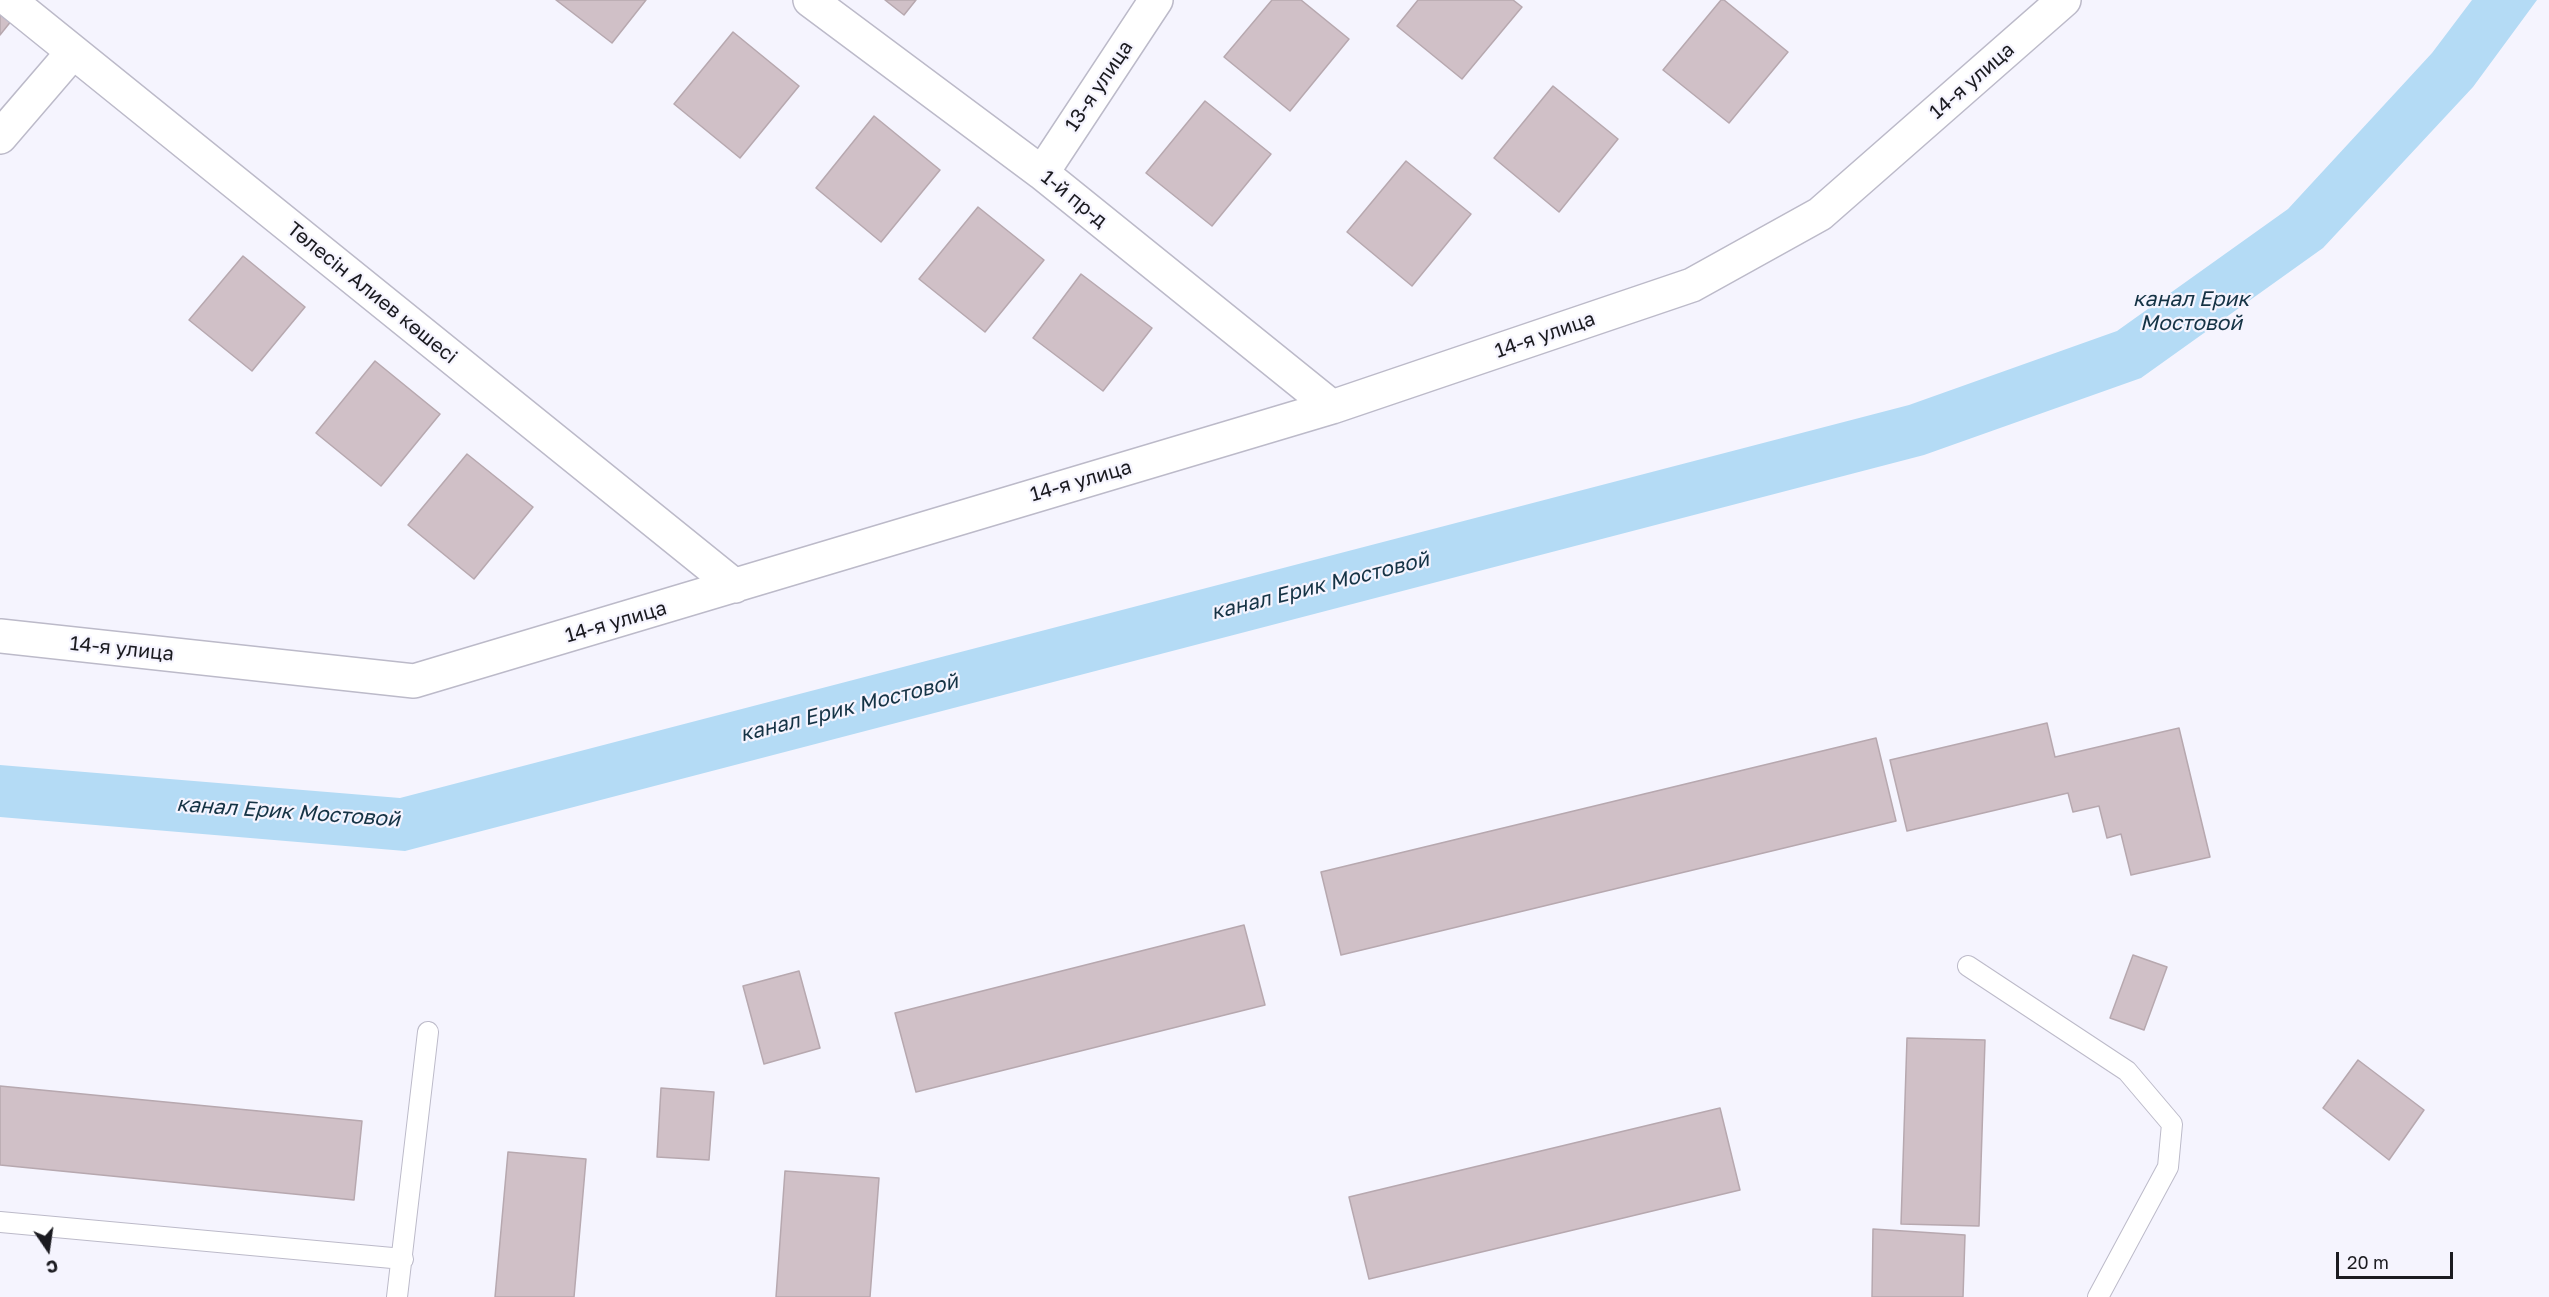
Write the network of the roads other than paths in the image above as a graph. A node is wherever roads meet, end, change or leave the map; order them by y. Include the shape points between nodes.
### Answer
1 (9, 0) edge
2 (810, 0) edge
3 (2064, 0) edge
4 (1153, 1) edge
5 (73, 52) junction
6 (0, 137) edge
7 (1042, 173) junction
8 (1332, 407) junction
9 (735, 586) junction
10 (0, 636) edge
11 (1968, 966) dead end
12 (428, 1032) dead end
13 (0, 1222) edge
14 (403, 1259) junction
15 (397, 1297) edge
16 (2098, 1297) edge

1 - 5 street, Төлесін Алиев көшесі
2 - 7 street, 1-й пр-д
3 - 8 street, 14-я улица via 1820,214 1702,280
4 - 7 street, 13-я улица
5 - 6 street
5 - 9 street, Төлесін Алиев көшесі
7 - 8 street, 1-й пр-д
8 - 9 street, 14-я улица
9 - 10 street, 14-я улица via 414,681
11 - 16 lane via 2127,1071 2172,1125 2168,1167
12 - 14 lane
13 - 14 lane
14 - 15 lane

